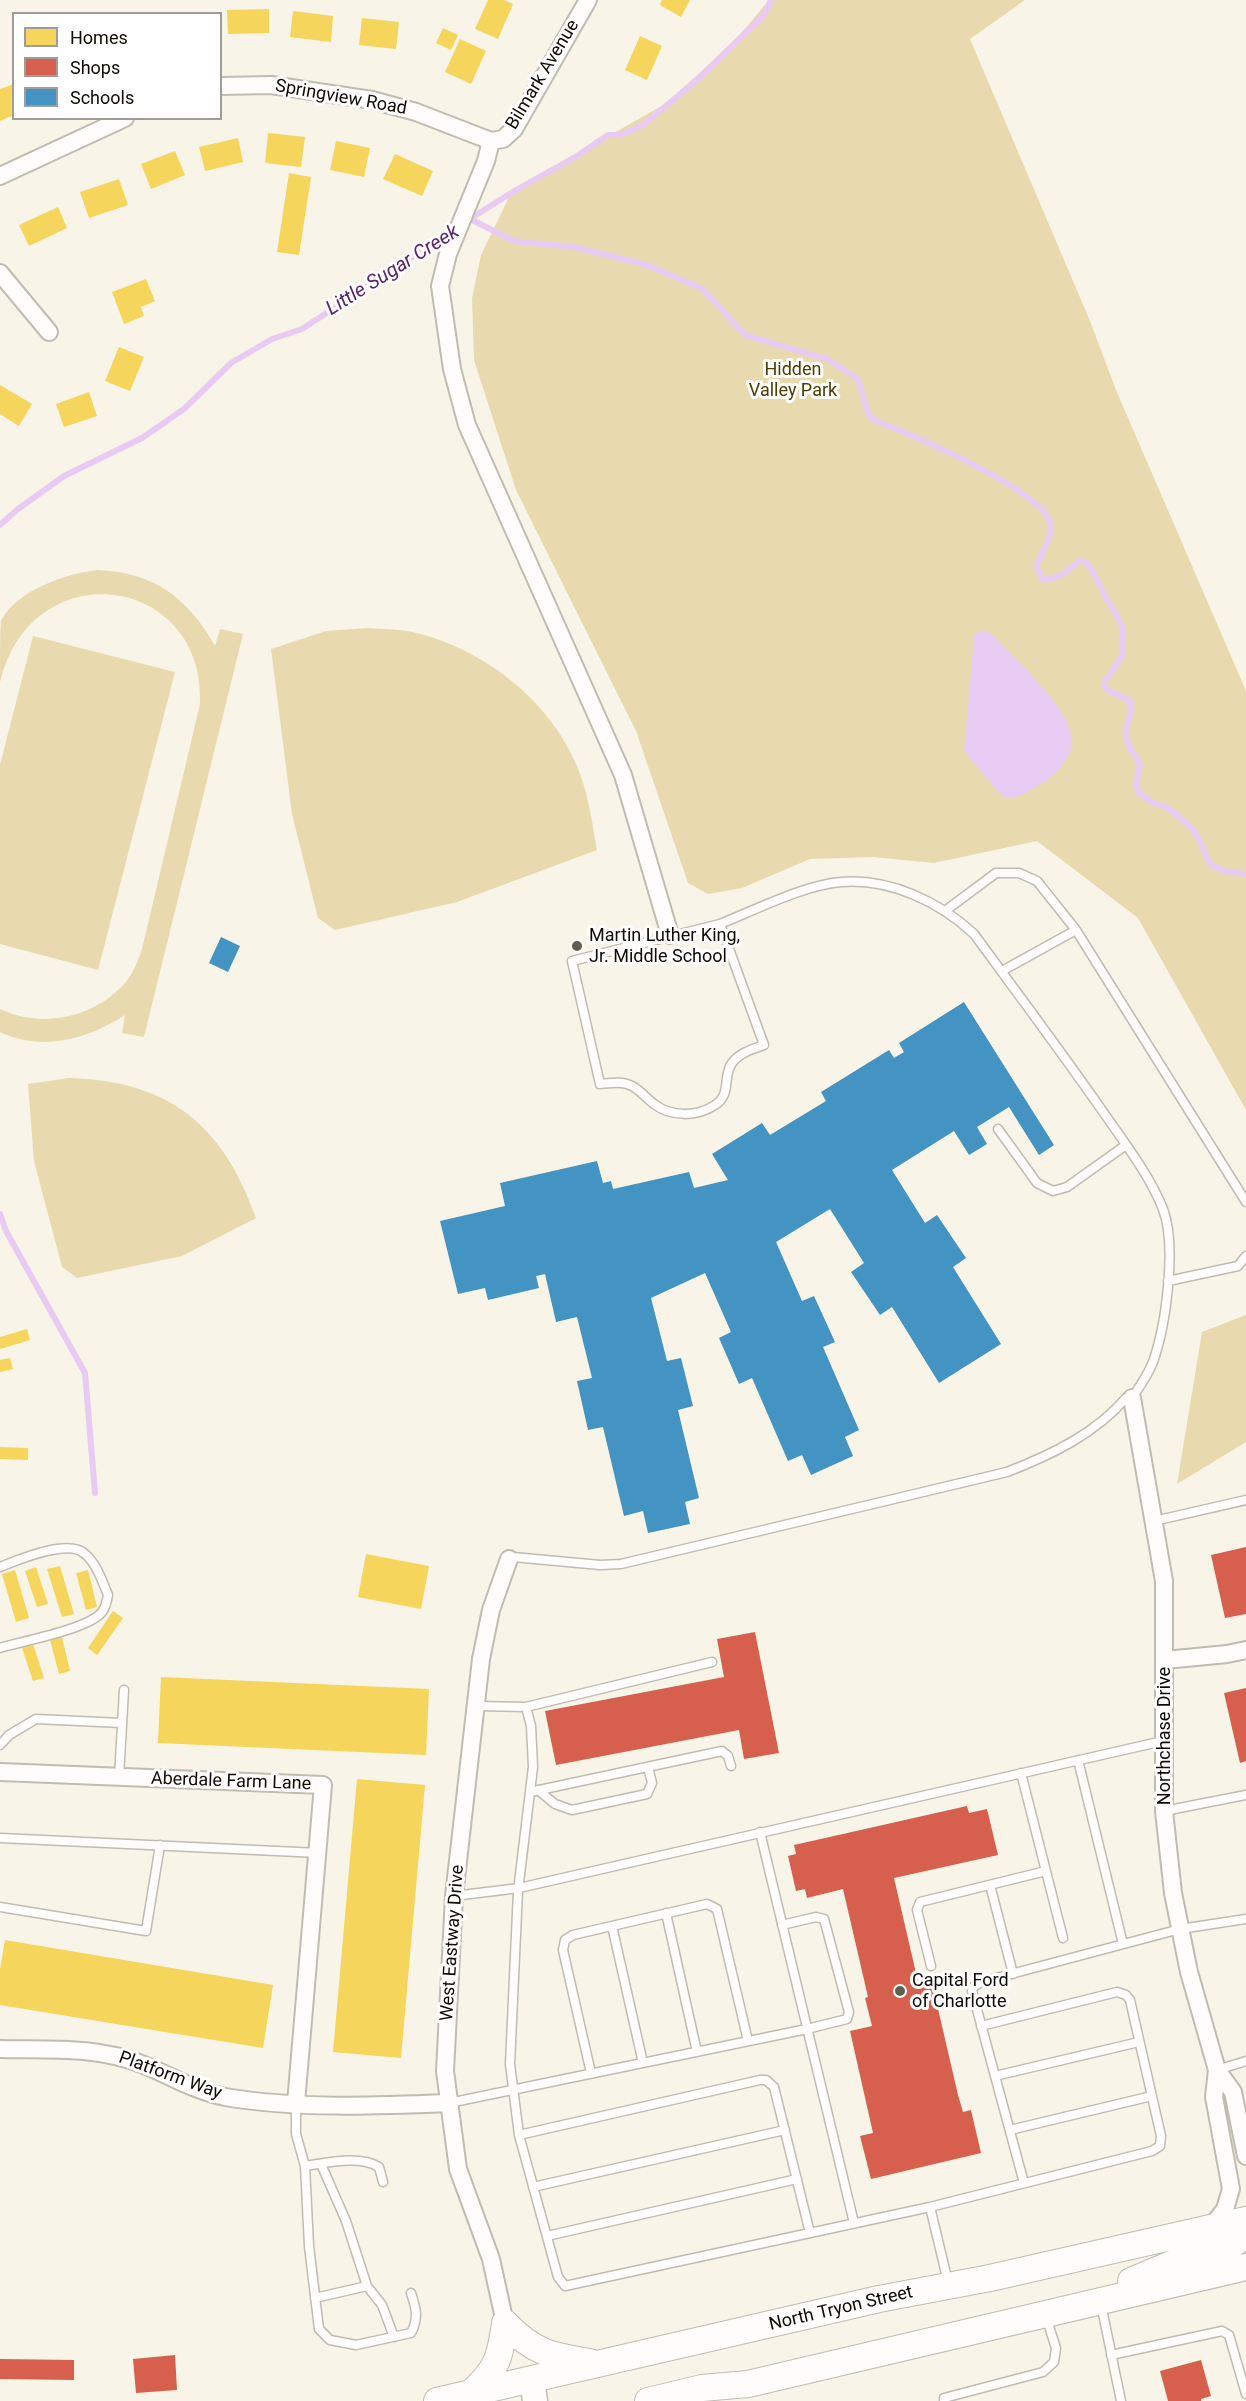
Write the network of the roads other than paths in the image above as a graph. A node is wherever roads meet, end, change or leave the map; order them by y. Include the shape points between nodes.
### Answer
1 (588, 0) edge
2 (222, 86) edge
3 (121, 120) edge
4 (491, 141) junction
5 (0, 176) edge
6 (0, 273) edge
7 (49, 332) dead end
8 (945, 910) junction
9 (720, 924) junction
10 (1076, 930) junction
11 (670, 935) junction
12 (1002, 971) junction
13 (998, 1129) dead end
14 (1125, 1145) junction
15 (1246, 1202) edge
16 (1246, 1256) edge
17 (1168, 1281) junction
18 (1132, 1398) junction
19 (1246, 1500) edge
20 (1154, 1521) junction
21 (509, 1559) joint
22 (0, 1567) edge
23 (0, 1648) edge
24 (1246, 1650) edge
25 (1165, 1660) junction
26 (712, 1662) dead end
27 (124, 1690) dead end
28 (476, 1706) junction
29 (526, 1707) junction
30 (122, 1723) junction
31 (1163, 1741) junction
32 (0, 1746) edge
33 (1078, 1760) junction
34 (731, 1766) dead end
35 (648, 1767) junction
36 (0, 1772) edge
37 (1021, 1773) junction
38 (119, 1777) junction
39 (534, 1791) junction
40 (1246, 1795) edge
41 (1164, 1810) junction
42 (760, 1832) junction
43 (0, 1838) edge
44 (160, 1845) junction
45 (319, 1852) junction
46 (1046, 1871) junction
47 (990, 1885) junction
48 (519, 1888) junction
49 (454, 1896) junction
50 (0, 1906) edge
51 (666, 1913) junction
52 (1246, 1919) edge
53 (782, 1925) junction
54 (612, 1926) junction
55 (1180, 1929) junction
56 (1063, 1938) dead end
57 (1123, 1944) junction
58 (931, 1966) dead end
59 (1012, 1974) junction
60 (981, 2026) junction
61 (807, 2029) junction
62 (748, 2041) junction
63 (1139, 2042) junction
64 (0, 2049) edge
65 (697, 2052) junction
66 (1246, 2061) edge
67 (643, 2063) junction
68 (1217, 2070) junction
69 (591, 2073) junction
70 (995, 2076) junction
71 (512, 2090) junction
72 (1152, 2096) junction
73 (296, 2103) junction
74 (448, 2103) junction
75 (785, 2130) junction
76 (1010, 2130) junction
77 (519, 2135) junction
78 (1246, 2156) edge
79 (321, 2164) junction
80 (305, 2166) junction
81 (797, 2179) junction
82 (383, 2182) dead end
83 (1024, 2183) junction
84 (533, 2187) junction
85 (930, 2207) junction
86 (1246, 2220) edge
87 (854, 2223) junction
88 (1212, 2226) junction
89 (810, 2233) junction
90 (1246, 2234) edge
91 (547, 2236) junction
92 (1246, 2267) edge
93 (367, 2286) junction
94 (949, 2286) junction
95 (411, 2293) dead end
96 (315, 2298) junction
97 (1100, 2301) junction
98 (1070, 2308) junction
99 (1045, 2314) junction
100 (505, 2324) junction
101 (394, 2337) junction
102 (1111, 2355) junction
103 (600, 2364) junction
104 (748, 2384) junction
105 (534, 2390) edge
106 (471, 2394) junction
107 (1246, 2394) edge
108 (437, 2401) edge
109 (648, 2401) edge
110 (718, 2401) edge
111 (944, 2401) edge
112 (1121, 2401) edge

1 - 4 street, Bilmark Avenue via 514,129 503,139
2 - 4 street, Springview Road via 271,85 372,100
3 - 5 street
4 - 11 street via 448,254 440,286 452,369 467,425 623,775
6 - 7 street
8 - 9 lane via 896,888 841,882 816,887
8 - 10 lane via 996,873 1019,873 1037,881
8 - 12 lane via 974,934
9 - 11 lane
9 - 11 lane via 764,1045 741,1054 731,1064 728,1089 722,1100 713,1107 683,1115 654,1105 633,1086 600,1084 572,961
10 - 12 lane
10 - 15 lane
12 - 14 lane
13 - 14 lane via 1037,1183 1053,1191 1067,1187
14 - 17 lane via 1163,1209 1170,1243
16 - 17 lane via 1238,1266
17 - 18 lane via 1153,1361
18 - 20 street, Northchase Drive
18 - 21 lane via 1126,1398 1102,1423 1043,1458 1007,1472 621,1564
19 - 20 lane
20 - 25 street, Northchase Drive via 1164,1581
21 - 28 street, West Eastway Drive via 491,1610
22 - 23 lane via 29,1556 74,1549 84,1552 93,1563 108,1595 102,1612 93,1620
24 - 25 street
25 - 31 street, Northchase Drive
26 - 29 lane
27 - 30 lane
28 - 29 lane
28 - 49 street, West Eastway Drive
29 - 39 lane via 533,1747
30 - 32 lane via 36,1719 9,1735
30 - 38 lane
31 - 33 lane
31 - 41 street, Northchase Drive
33 - 37 lane
33 - 57 lane
34 - 35 lane via 722,1751
35 - 39 lane
35 - 39 lane via 652,1782 647,1794 580,1810 563,1808
36 - 38 street, Aberdale Farm Lane
37 - 42 lane
37 - 46 lane
38 - 45 street, Aberdale Farm Lane via 323,1785
39 - 48 lane
40 - 41 lane
41 - 55 street, Northchase Drive
42 - 48 lane
42 - 53 lane
43 - 44 lane
44 - 45 lane
44 - 50 lane via 146,1930
45 - 73 street, Aberdale Farm Lane
46 - 47 lane
46 - 56 lane
47 - 58 lane via 918,1904
47 - 59 lane
48 - 49 lane
48 - 71 lane
49 - 74 street, West Eastway Drive
51 - 54 lane
51 - 62 lane via 707,1904 716,1907
51 - 65 lane
52 - 55 lane
53 - 61 lane
53 - 61 lane via 816,1917 824,1919 849,2012 845,2020
54 - 67 lane
54 - 69 lane via 570,1936 563,1944
55 - 57 lane
55 - 68 street, Northchase Drive
57 - 59 lane
59 - 60 lane via 973,1987
60 - 63 lane via 1120,1992 1129,1997
60 - 70 lane
61 - 62 lane
61 - 87 lane
62 - 65 lane
63 - 70 lane
63 - 72 lane
64 - 73 street, Platform Way via 95,2050 144,2064 189,2087 224,2097
65 - 67 lane
66 - 68 lane
67 - 69 lane
68 - 78 street, Northchase Drive via 1233,2092
68 - 88 street, Northchase Drive via 1214,2097 1231,2189 1225,2209
69 - 71 lane
70 - 76 lane
71 - 74 lane
71 - 77 lane
72 - 76 lane
72 - 83 lane via 1161,2136 1155,2150
73 - 74 street, Platform Way
73 - 80 lane via 296,2134
74 - 100 street, West Eastway Drive via 458,2169 491,2259
75 - 77 lane via 774,2087 763,2080
75 - 81 lane
75 - 84 lane
76 - 83 lane
77 - 84 lane
79 - 80 lane
79 - 82 lane via 372,2163 379,2167
79 - 93 lane via 346,2221
80 - 96 lane
81 - 89 lane
81 - 91 lane
83 - 85 lane
84 - 91 lane
85 - 87 lane
85 - 94 lane
86 - 88 main road, North Tryon Street
87 - 89 lane
88 - 94 main road, North Tryon Street
89 - 91 lane via 568,2286 558,2277
90 - 98 main road via 1233,2244 1188,2257
92 - 97 main road
93 - 96 lane
93 - 101 lane via 382,2305
94 - 103 main road, North Tryon Street
95 - 101 lane via 416,2323 411,2333
96 - 101 lane via 319,2329 330,2340 356,2345
97 - 98 main road
97 - 102 lane
98 - 99 main road
99 - 104 main road
99 - 111 lane via 1056,2348 1054,2362 1043,2372
100 - 103 main road via 536,2349
100 - 106 main road via 496,2364 490,2376
102 - 107 lane via 1222,2331 1229,2336
102 - 112 lane
103 - 105 main road, North Tryon Street
104 - 109 main road via 702,2388
104 - 110 main road
105 - 106 main road, North Tryon Street
106 - 108 main road, North Tryon Street

